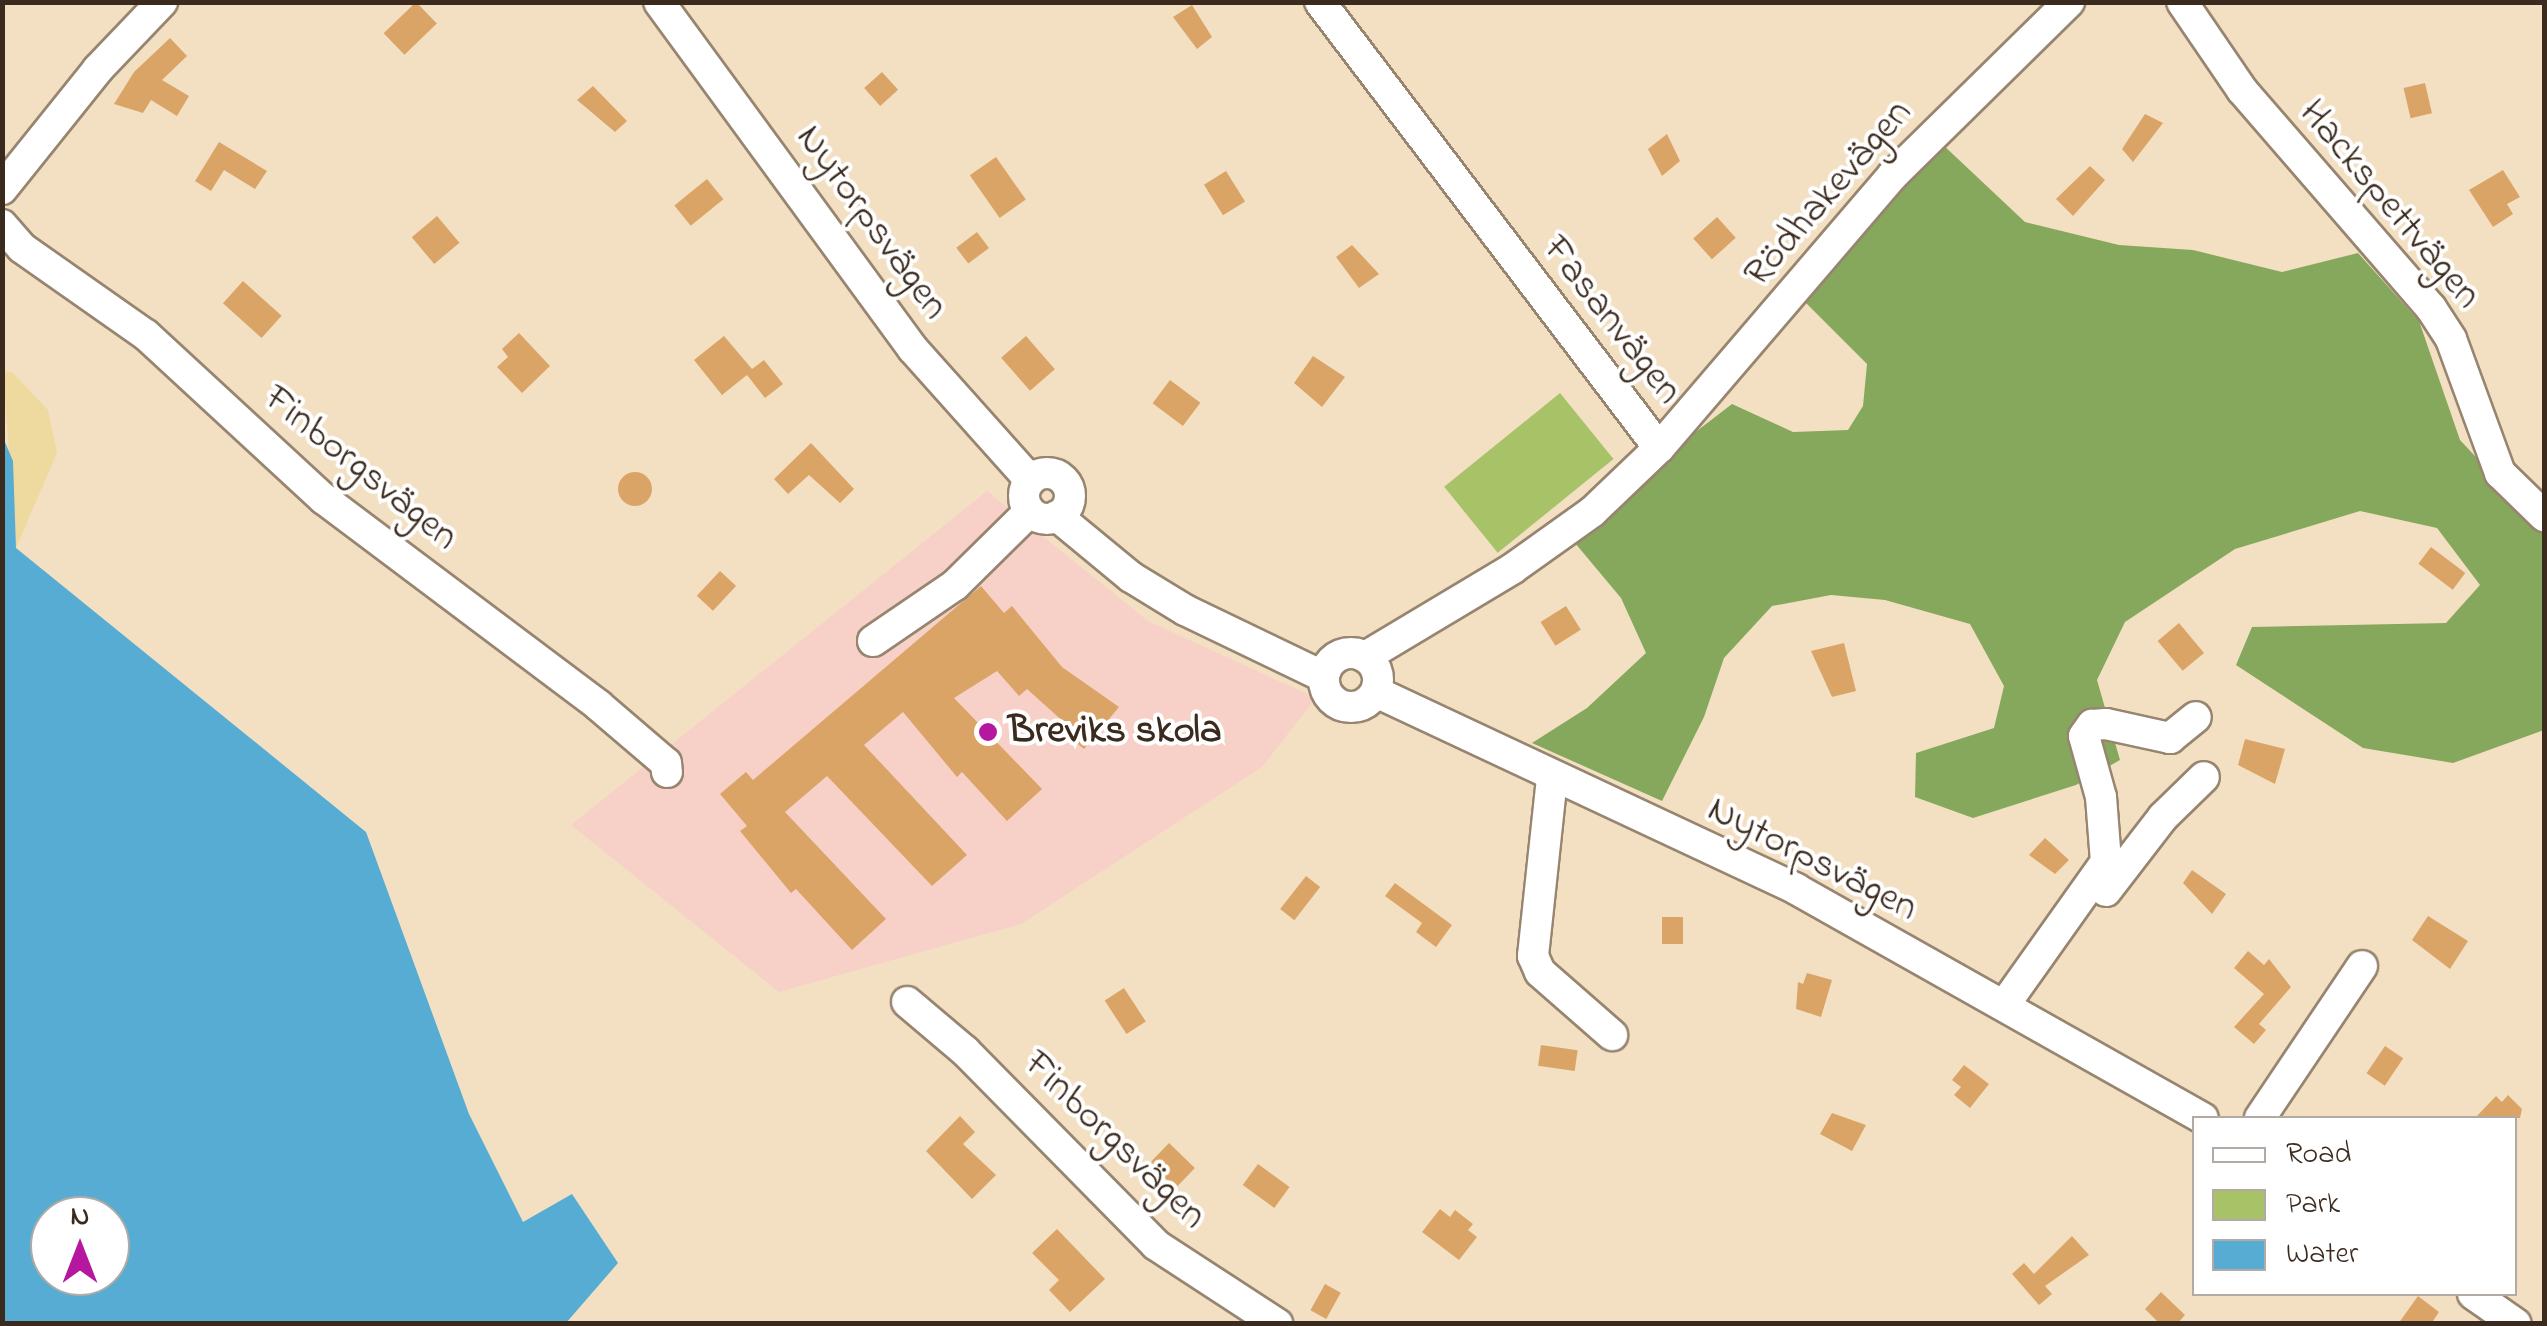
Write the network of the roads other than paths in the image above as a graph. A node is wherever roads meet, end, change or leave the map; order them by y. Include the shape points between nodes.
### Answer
1 (162, 2) edge
2 (659, 2) edge
3 (1320, 2) edge
4 (2070, 2) edge
5 (2182, 2) edge
6 (2, 188) edge
7 (2, 225) edge
8 (1658, 448) junction
9 (1030, 480) junction
10 (1052, 510) junction
11 (2544, 516) edge
12 (873, 641) dead end
13 (1365, 656) junction
14 (1329, 668) junction
15 (1376, 692) junction
16 (2196, 716) dead end
17 (667, 772) dead end
18 (2204, 777) dead end
19 (1552, 778) junction
20 (2362, 966) dead end
21 (907, 1002) dead end
22 (2014, 1009) junction
23 (1612, 1035) dead end
24 (2199, 1116) edge
25 (2261, 1116) edge
26 (2476, 1296) edge
27 (1266, 1321) edge
28 (2516, 1324) edge

1 - 6 street
2 - 9 street, Nytorpsvägen via 913,349
3 - 8 street, Fasanvägen
4 - 8 street, Rödhakevägen via 1893,175
5 - 11 street, Hackspettvägen via 2242,90 2430,308 2451,338 2500,473
7 - 17 street, Finborgsvägen via 22,248 146,335 324,499 598,705 666,763
8 - 13 street, Fasanvägen via 1592,512 1512,569
9 - 10 street via 1024,498
9 - 10 street via 1057,475 1068,487
10 - 12 street
10 - 14 street via 1130,576 1185,610
13 - 14 street
13 - 15 street via 1378,673
14 - 15 street via 1331,699 1347,707 1366,704
15 - 19 street, Nytorpsvägen
16 - 22 street via 2170,738 2106,724 2092,725 2084,736 2101,797 2106,862
18 - 22 street via 2130,855
19 - 22 street, Nytorpsvägen via 1796,889
19 - 23 street via 1532,956 1540,972
20 - 25 street
21 - 27 street, Finborgsvägen via 965,1051 1156,1245
22 - 24 street, Nytorpsvägen
26 - 28 street

